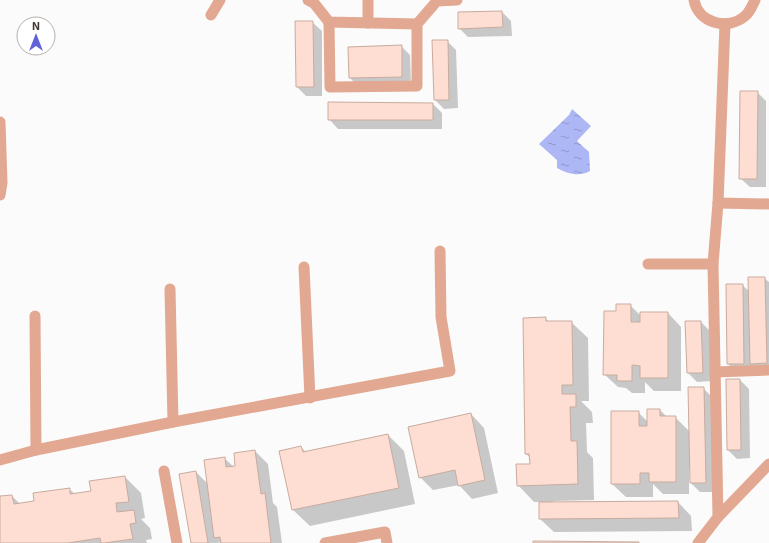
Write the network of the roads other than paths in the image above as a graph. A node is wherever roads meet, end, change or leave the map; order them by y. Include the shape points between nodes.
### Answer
1 (220, 0) edge
2 (308, 0) edge
3 (368, 0) edge
4 (457, 0) edge
5 (694, 0) edge
6 (755, 0) edge
7 (211, 15) dead end
8 (329, 22) junction
9 (368, 23) junction
10 (417, 24) junction
11 (725, 24) junction
12 (0, 122) edge
13 (0, 195) edge
14 (718, 203) junction
15 (769, 204) edge
16 (440, 251) dead end
17 (648, 264) dead end
18 (713, 264) junction
19 (304, 267) dead end
20 (170, 289) dead end
21 (35, 316) dead end
22 (769, 370) edge
23 (715, 372) junction
24 (310, 398) junction
25 (173, 422) junction
26 (36, 450) junction
27 (0, 460) edge
28 (769, 464) edge
29 (164, 471) dead end
30 (718, 517) junction
31 (177, 543) edge
32 (325, 543) edge
33 (387, 543) edge
34 (698, 543) edge

1 - 7 street
2 - 8 street via 314,3
3 - 9 street
4 - 10 street via 437,1
5 - 11 street via 699,12 706,19
6 - 11 street via 745,16 736,22
8 - 9 street
8 - 10 street via 330,87 417,86
9 - 10 street
11 - 14 street
12 - 13 street
14 - 15 street
14 - 18 street
16 - 24 street via 441,317 450,371
17 - 18 street
18 - 23 street
19 - 24 street
20 - 25 street
21 - 26 street
22 - 23 street
23 - 30 street
24 - 25 street
25 - 26 street
26 - 27 street
28 - 30 street
29 - 31 street
30 - 34 street
32 - 33 street via 385,532

